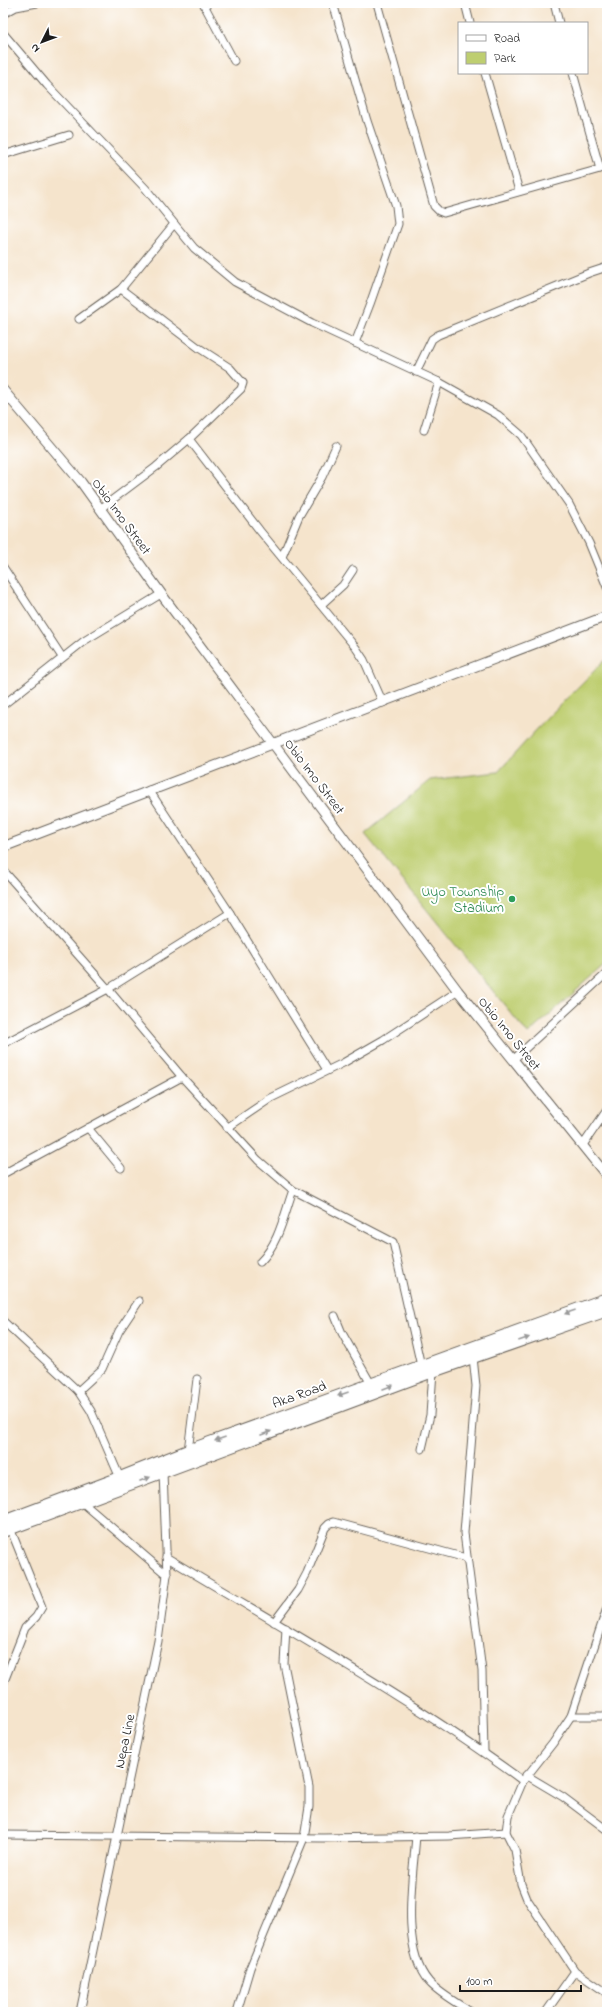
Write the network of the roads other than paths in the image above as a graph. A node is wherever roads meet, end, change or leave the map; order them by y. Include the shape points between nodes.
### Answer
1 (37, 3) edge
2 (203, 3) edge
3 (333, 3) edge
4 (377, 3) edge
5 (465, 3) edge
6 (554, 3) edge
7 (3, 14) edge
8 (470, 22) edge
9 (559, 22) edge
10 (3, 33) edge
11 (234, 61) dead end
12 (485, 74) edge
13 (573, 74) edge
14 (69, 135) dead end
15 (3, 155) edge
16 (603, 168) edge
17 (519, 191) junction
18 (174, 224) junction
19 (607, 268) edge
20 (121, 289) junction
21 (79, 319) dead end
22 (355, 343) junction
23 (416, 372) junction
24 (439, 382) junction
25 (3, 390) edge
26 (424, 430) dead end
27 (189, 439) junction
28 (336, 446) dead end
29 (100, 510) junction
30 (282, 557) junction
31 (3, 567) edge
32 (353, 570) dead end
33 (607, 587) edge
34 (161, 594) junction
35 (321, 605) junction
36 (607, 616) edge
37 (62, 657) junction
38 (382, 703) junction
39 (3, 705) edge
40 (274, 744) junction
41 (149, 790) junction
42 (3, 847) edge
43 (3, 870) edge
44 (230, 913) junction
45 (607, 974) edge
46 (108, 989) junction
47 (458, 991) junction
48 (3, 1044) edge
49 (514, 1059) junction
50 (328, 1070) junction
51 (182, 1077) junction
52 (607, 1110) edge
53 (88, 1128) junction
54 (228, 1128) junction
55 (583, 1145) junction
56 (121, 1168) dead end
57 (3, 1174) edge
58 (607, 1176) edge
59 (293, 1190) junction
60 (260, 1262) dead end
61 (607, 1299) edge
62 (139, 1301) dead end
63 (607, 1310) edge
64 (335, 1316) dead end
65 (3, 1322) edge
66 (473, 1357) junction
67 (427, 1368) junction
68 (197, 1378) dead end
69 (371, 1384) junction
70 (78, 1391) junction
71 (422, 1449) dead end
72 (188, 1451) junction
73 (163, 1472) junction
74 (120, 1478) junction
75 (82, 1502) junction
76 (5, 1527) edge
77 (166, 1557) junction
78 (466, 1558) junction
79 (167, 1575) junction
80 (607, 1608) edge
81 (274, 1622) junction
82 (286, 1628) junction
83 (3, 1684) edge
84 (571, 1716) junction
85 (607, 1716) edge
86 (484, 1752) junction
87 (524, 1778) junction
88 (607, 1830) edge
89 (506, 1832) junction
90 (3, 1835) edge
91 (416, 1836) junction
92 (117, 1837) junction
93 (304, 1838) junction
94 (575, 1971) junction
95 (607, 1993) edge
96 (80, 2012) edge
97 (237, 2012) edge
98 (471, 2012) edge
99 (546, 2012) edge

1 - 7 street via 16,7
2 - 11 street
3 - 22 street via 367,121 396,206 398,224
4 - 17 street via 434,206 444,213
5 - 8 street
6 - 9 street
10 - 18 street via 47,85 146,189
12 - 17 street
13 - 16 street
14 - 15 street
16 - 17 street
18 - 20 street
18 - 22 street via 194,248 235,282
19 - 23 street via 589,273 438,336 432,340
20 - 21 street
20 - 27 street via 193,344 230,368 243,383 241,389
22 - 23 street
23 - 24 street
24 - 26 street
24 - 33 street via 498,415 521,435 569,504 589,542
25 - 29 street, Obio Imo Street via 81,482
27 - 29 street
27 - 30 street
28 - 30 street via 322,477 299,516
29 - 34 street, Obio Imo Street
30 - 35 street
31 - 37 street
32 - 35 street via 343,585
34 - 37 street via 103,628
34 - 40 street, Obio Imo Street
35 - 38 street via 364,660
36 - 38 street
37 - 39 street
38 - 40 street
40 - 41 street
40 - 47 street, Obio Imo Street
41 - 42 street
41 - 44 street
43 - 46 street
44 - 46 street
44 - 50 street
45 - 49 street
46 - 48 street
46 - 51 street
47 - 49 street, Obio Imo Street
47 - 50 street via 383,1040
49 - 55 street, Obio Imo Street
50 - 54 street via 271,1098
51 - 53 street
51 - 54 street
52 - 55 street
53 - 56 street
53 - 57 street
54 - 59 street via 258,1160
55 - 58 street, Obio Imo Street
59 - 60 street via 269,1253
59 - 67 street via 392,1242
61 -> 67 main road, Aka Road
62 - 70 street via 119,1331 102,1369
66 -> 63 main road, Aka Road
64 - 69 street
65 - 70 street
66 - 67 main road, Aka Road
66 - 78 street via 476,1386 464,1520
67 - 69 main road, Aka Road
67 - 71 street via 430,1415
73 -> 67 main road, Aka Road
68 - 72 street
69 -> 72 main road, Aka Road
70 - 74 street via 91,1411
72 - 74 main road, Aka Road
75 -> 73 main road, Aka Road
73 - 77 street, Nepa Line
74 - 76 main road, Aka Road
75 - 76 main road, Aka Road
75 - 79 street
76 - 83 street via 42,1607 25,1628
77 - 79 street, Nepa Line
77 - 81 street
78 - 81 street via 334,1522 325,1528 298,1590
78 - 86 street via 482,1671
79 - 92 street, Nepa Line via 158,1641
80 - 84 street
81 - 82 street
82 - 86 street
82 - 93 street via 284,1664 309,1787
84 - 85 street
84 - 87 street
86 - 87 street
87 - 88 street via 563,1797
87 - 89 street via 508,1816
89 - 91 street
89 - 94 street via 515,1850 521,1884 527,1899
90 - 92 street
91 - 93 street
91 - 98 street via 410,1922 417,1962 429,1982
92 - 93 street
92 - 96 street, Nepa Line
93 - 97 street via 250,1968
94 - 95 street
94 - 99 street

